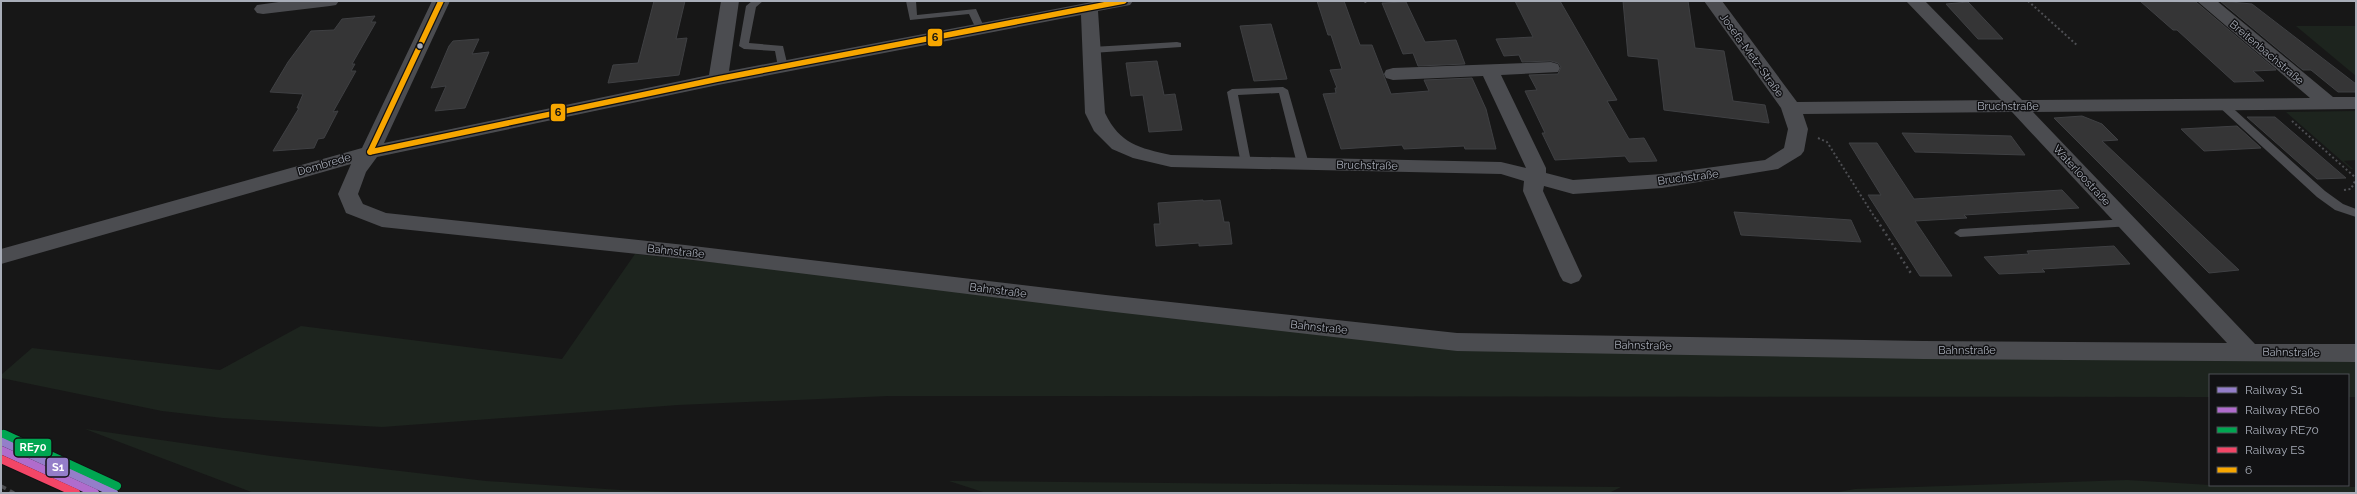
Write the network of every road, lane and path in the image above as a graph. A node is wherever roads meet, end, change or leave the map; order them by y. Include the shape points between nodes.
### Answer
1 (330, 1) edge
2 (441, 1) edge
3 (912, 1) edge
4 (1124, 1) edge
5 (1713, 1) edge
6 (1915, 1) edge
7 (2028, 1) edge
8 (2206, 1) edge
9 (741, 5) edge
10 (1098, 5) edge
11 (263, 9) dead end
12 (980, 29) junction
13 (1177, 45) dead end
14 (744, 46) junction
15 (2078, 46) dead end
16 (723, 49) junction
17 (1092, 50) junction
18 (783, 67) junction
19 (1551, 68) dead end
20 (1490, 71) junction
21 (1393, 74) dead end
22 (718, 79) junction
23 (2328, 103) junction
24 (2356, 103) edge
25 (2222, 104) junction
26 (2271, 104) junction
27 (2017, 106) junction
28 (1791, 108) junction
29 (1798, 129) junction
30 (370, 152) junction
31 (1245, 162) junction
32 (1303, 164) junction
33 (1535, 177) junction
34 (2356, 178) edge
35 (2356, 213) edge
36 (2127, 223) junction
37 (1960, 234) dead end
38 (1, 257) edge
39 (1912, 275) dead end
40 (1571, 276) dead end
41 (2248, 351) junction
42 (2356, 353) edge

1 - 11 street
2 - 30 street, Bahnstraße
3 - 12 lane via 913,18 973,11
4 - 10 street, Dombrede
5 - 28 street, Josefa-Metz-Straße
6 - 27 street, Waterloostraße
7 - 15 path
8 - 23 street, Breitenbachstraße
9 - 14 lane
9 - 16 street
10 - 12 street, Dombrede
10 - 17 street, Bruchstraße
12 - 18 street, Dombrede
13 - 17 lane
14 - 16 lane
14 - 18 lane via 779,48
16 - 22 street
17 - 31 street, Bruchstraße via 1096,113 1104,131 1119,145 1140,154 1171,160
18 - 22 street, Dombrede
19 - 20 street
20 - 21 street
20 - 33 street via 1536,168
22 - 30 street, Dombrede
23 - 24 street, Bruchstraße
23 - 26 street, Bruchstraße
25 - 26 street, Bruchstraße
25 - 27 street, Bruchstraße
25 - 35 lane via 2321,194 2339,207
26 - 34 path
27 - 28 street, Bruchstraße
27 - 36 street, Waterloostraße
28 - 29 street, Bruchstraße
29 - 33 street, Bruchstraße via 1794,151 1771,165 1662,181 1573,187
29 - 39 path via 1827,142
30 - 38 street, Dombrede
30 - 41 street, Bahnstraße via 356,171 348,194 354,208 382,220 685,252 1457,342 1931,350
31 - 32 street, Bruchstraße
31 - 32 lane via 1232,92 1283,90
32 - 33 street, Bruchstraße via 1501,168
33 - 40 street via 1533,191
36 - 37 lane
36 - 41 street, Waterloostraße
41 - 42 street, Bahnstraße

